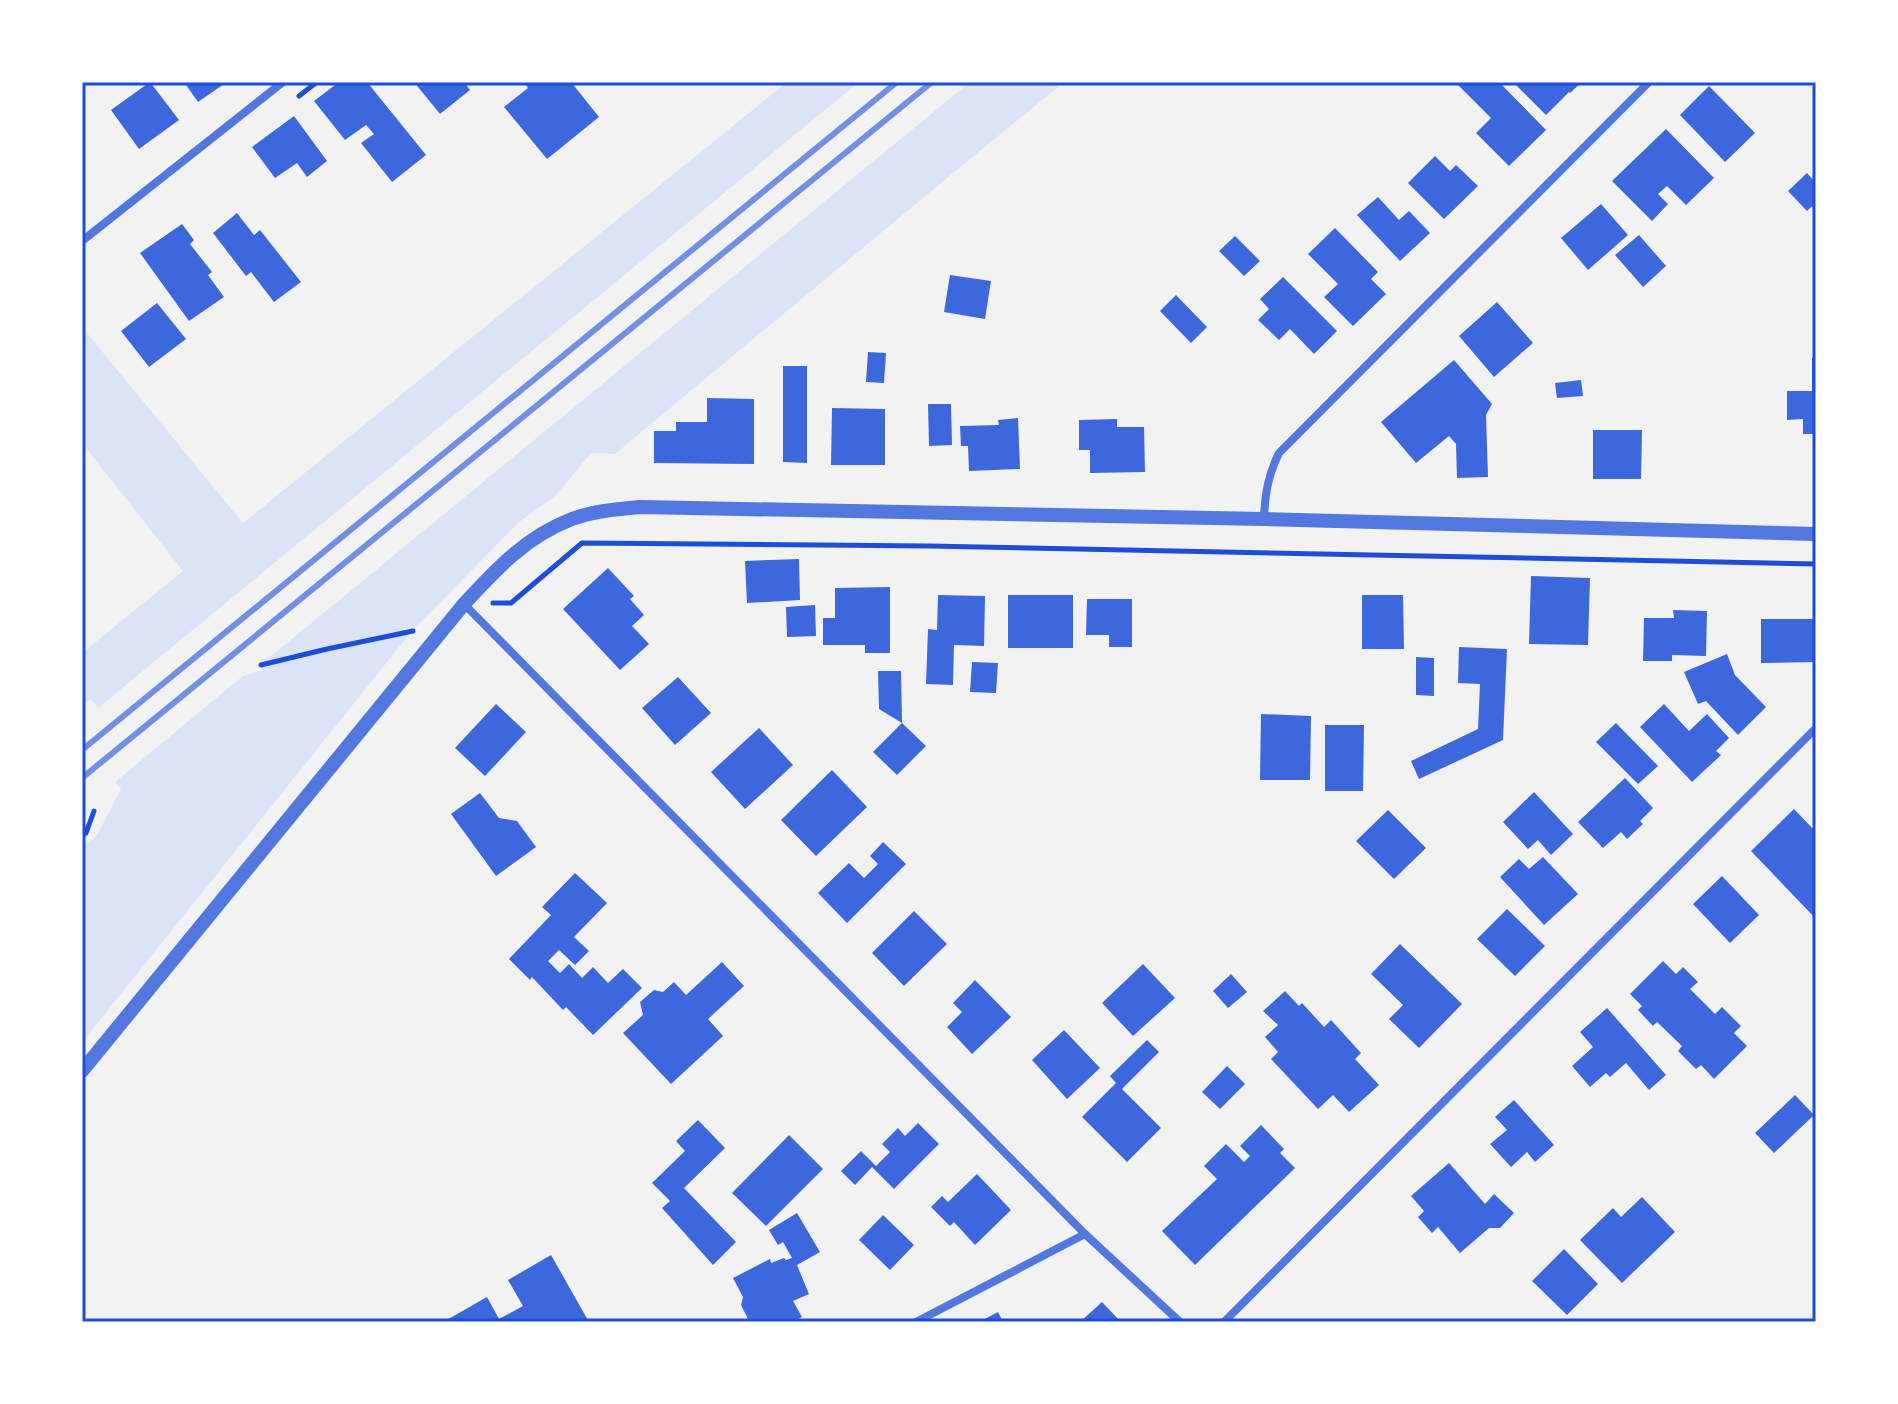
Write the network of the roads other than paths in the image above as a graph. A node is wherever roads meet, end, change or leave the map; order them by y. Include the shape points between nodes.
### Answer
1 (283, 82) edge
2 (1649, 82) edge
3 (82, 241) edge
4 (1264, 519) junction
5 (1816, 534) edge
6 (464, 604) junction
7 (1816, 728) edge
8 (82, 1071) edge
9 (1085, 1234) junction
10 (916, 1322) edge
11 (1180, 1322) edge
12 (1224, 1322) edge

1 - 3 street
2 - 4 street via 1279,453 1270,472
4 - 5 street
4 - 6 street via 640,507 574,518 531,539
6 - 8 street
6 - 9 street
7 - 12 street
9 - 10 street
9 - 11 street

